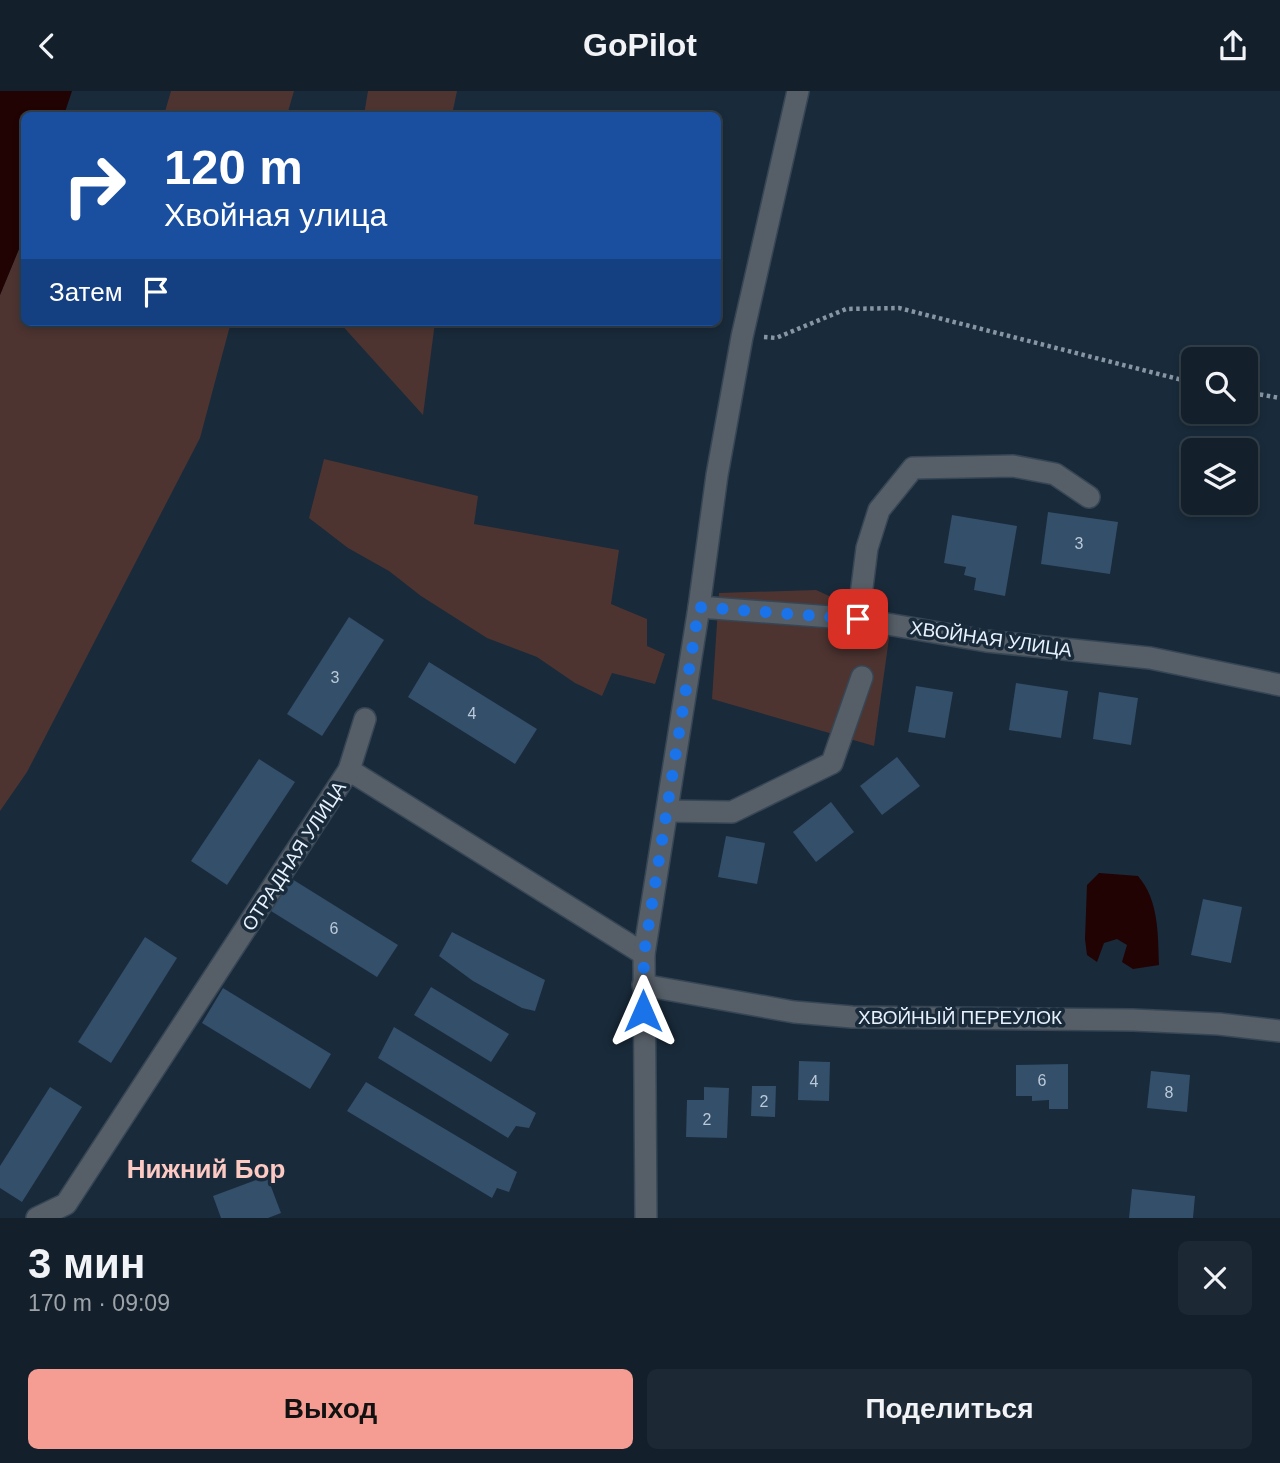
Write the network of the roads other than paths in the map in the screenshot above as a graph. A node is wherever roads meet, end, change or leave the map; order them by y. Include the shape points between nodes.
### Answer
1 (798, 91) edge
2 (1088, 497) dead end
3 (699, 607) junction
4 (858, 619) junction
5 (862, 677) dead end
6 (1280, 685) edge
7 (365, 719) dead end
8 (349, 771) junction
9 (667, 811) junction
10 (644, 954) junction
11 (643, 985) junction
12 (1280, 1031) edge
13 (37, 1218) edge
14 (646, 1218) edge

1 - 3 street via 742,337
2 - 4 street via 1055,474 1013,466 913,468 879,510 867,548
3 - 4 street, ХВОЙНАЯ УЛИЦА
3 - 9 street
4 - 6 street, ХВОЙНАЯ УЛИЦА via 985,641 1150,658
5 - 9 street via 832,763 732,812
7 - 8 street
8 - 10 street, ОТРАДНАЯ УЛИЦА
8 - 13 street, ОТРАДНАЯ УЛИЦА via 66,1204
9 - 10 street
10 - 11 street
11 - 12 street, ХВОЙНЫЙ ПЕРЕУЛОК via 794,1012 852,1017 1133,1020
11 - 14 street

